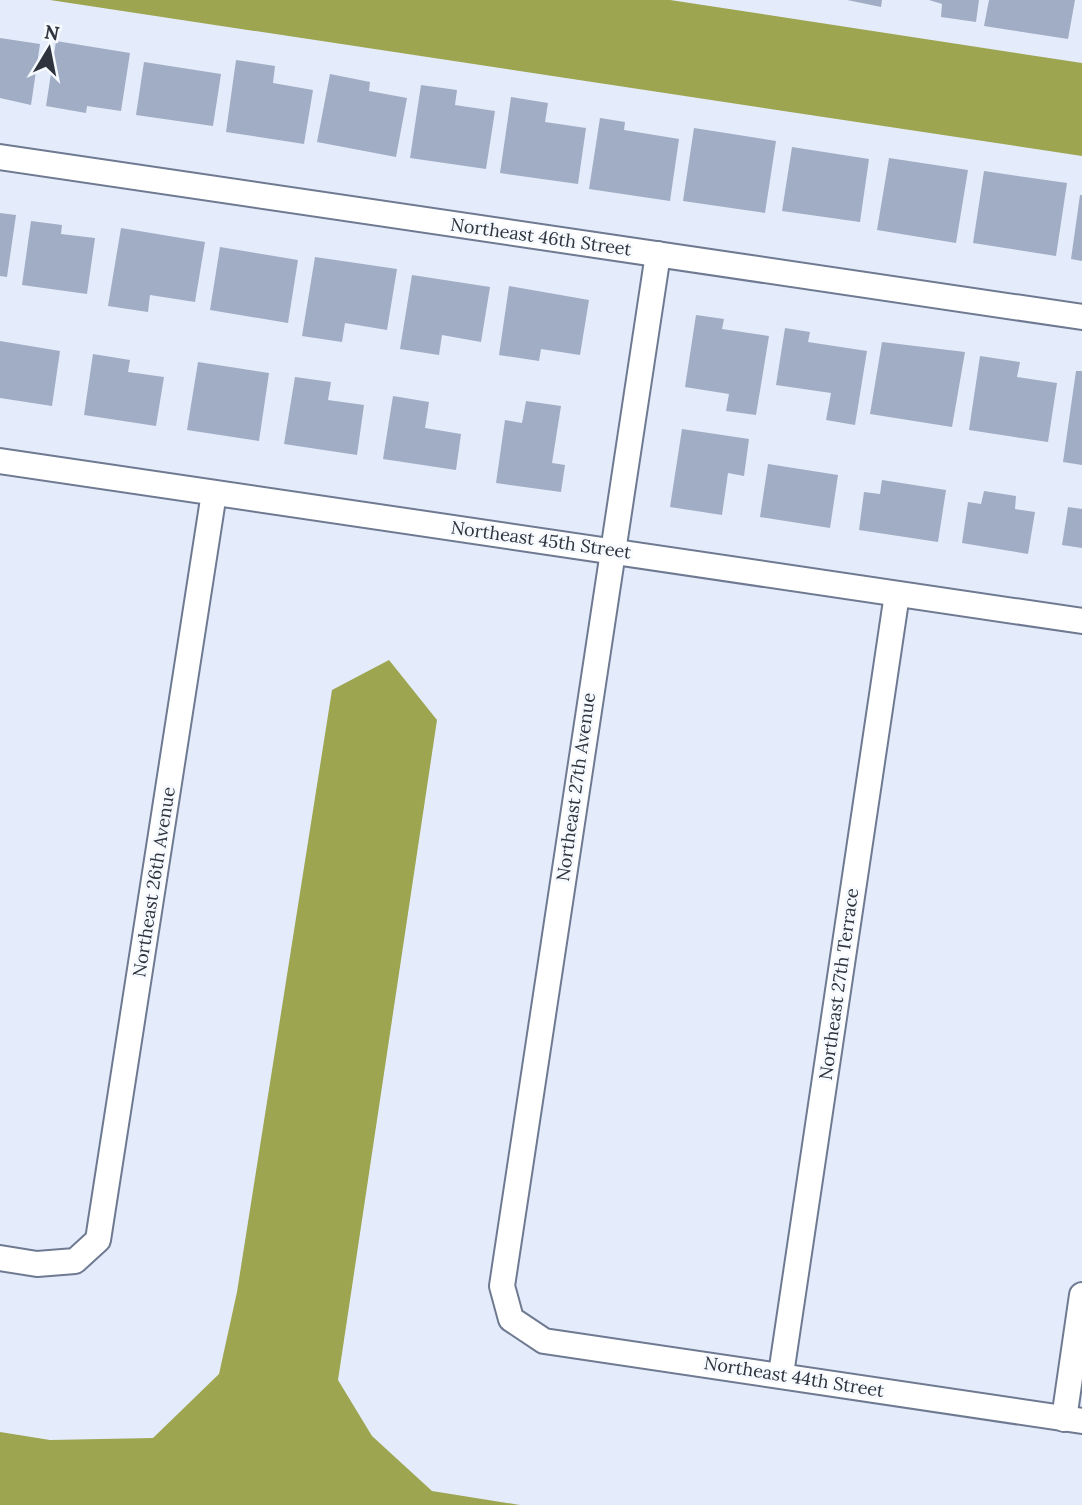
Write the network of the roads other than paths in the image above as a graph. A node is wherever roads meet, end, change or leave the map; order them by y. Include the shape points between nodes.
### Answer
1 (0, 157) edge
2 (659, 254) junction
3 (1082, 317) edge
4 (0, 461) edge
5 (214, 492) junction
6 (612, 550) junction
7 (897, 594) junction
8 (1082, 621) edge
9 (0, 1258) edge
10 (1082, 1295) edge
11 (512, 1319) joint
12 (781, 1374) junction
13 (1073, 1420) edge

1 - 2 street, Northeast 46th Street
2 - 3 street, Northeast 46th Street
2 - 6 street, Northeast 27th Avenue
4 - 5 street, Northeast 45th Street
5 - 6 street, Northeast 45th Street
5 - 9 street, Northeast 26th Avenue via 99,1240 75,1261 37,1264
6 - 7 street, Northeast 45th Street
6 - 11 street, Northeast 27th Avenue via 502,1286
7 - 8 street, Northeast 45th Street
7 - 12 street, Northeast 27th Terrace
10 - 13 street
11 - 12 street, Northeast 44th Street via 544,1341
12 - 13 street, Northeast 44th Street

